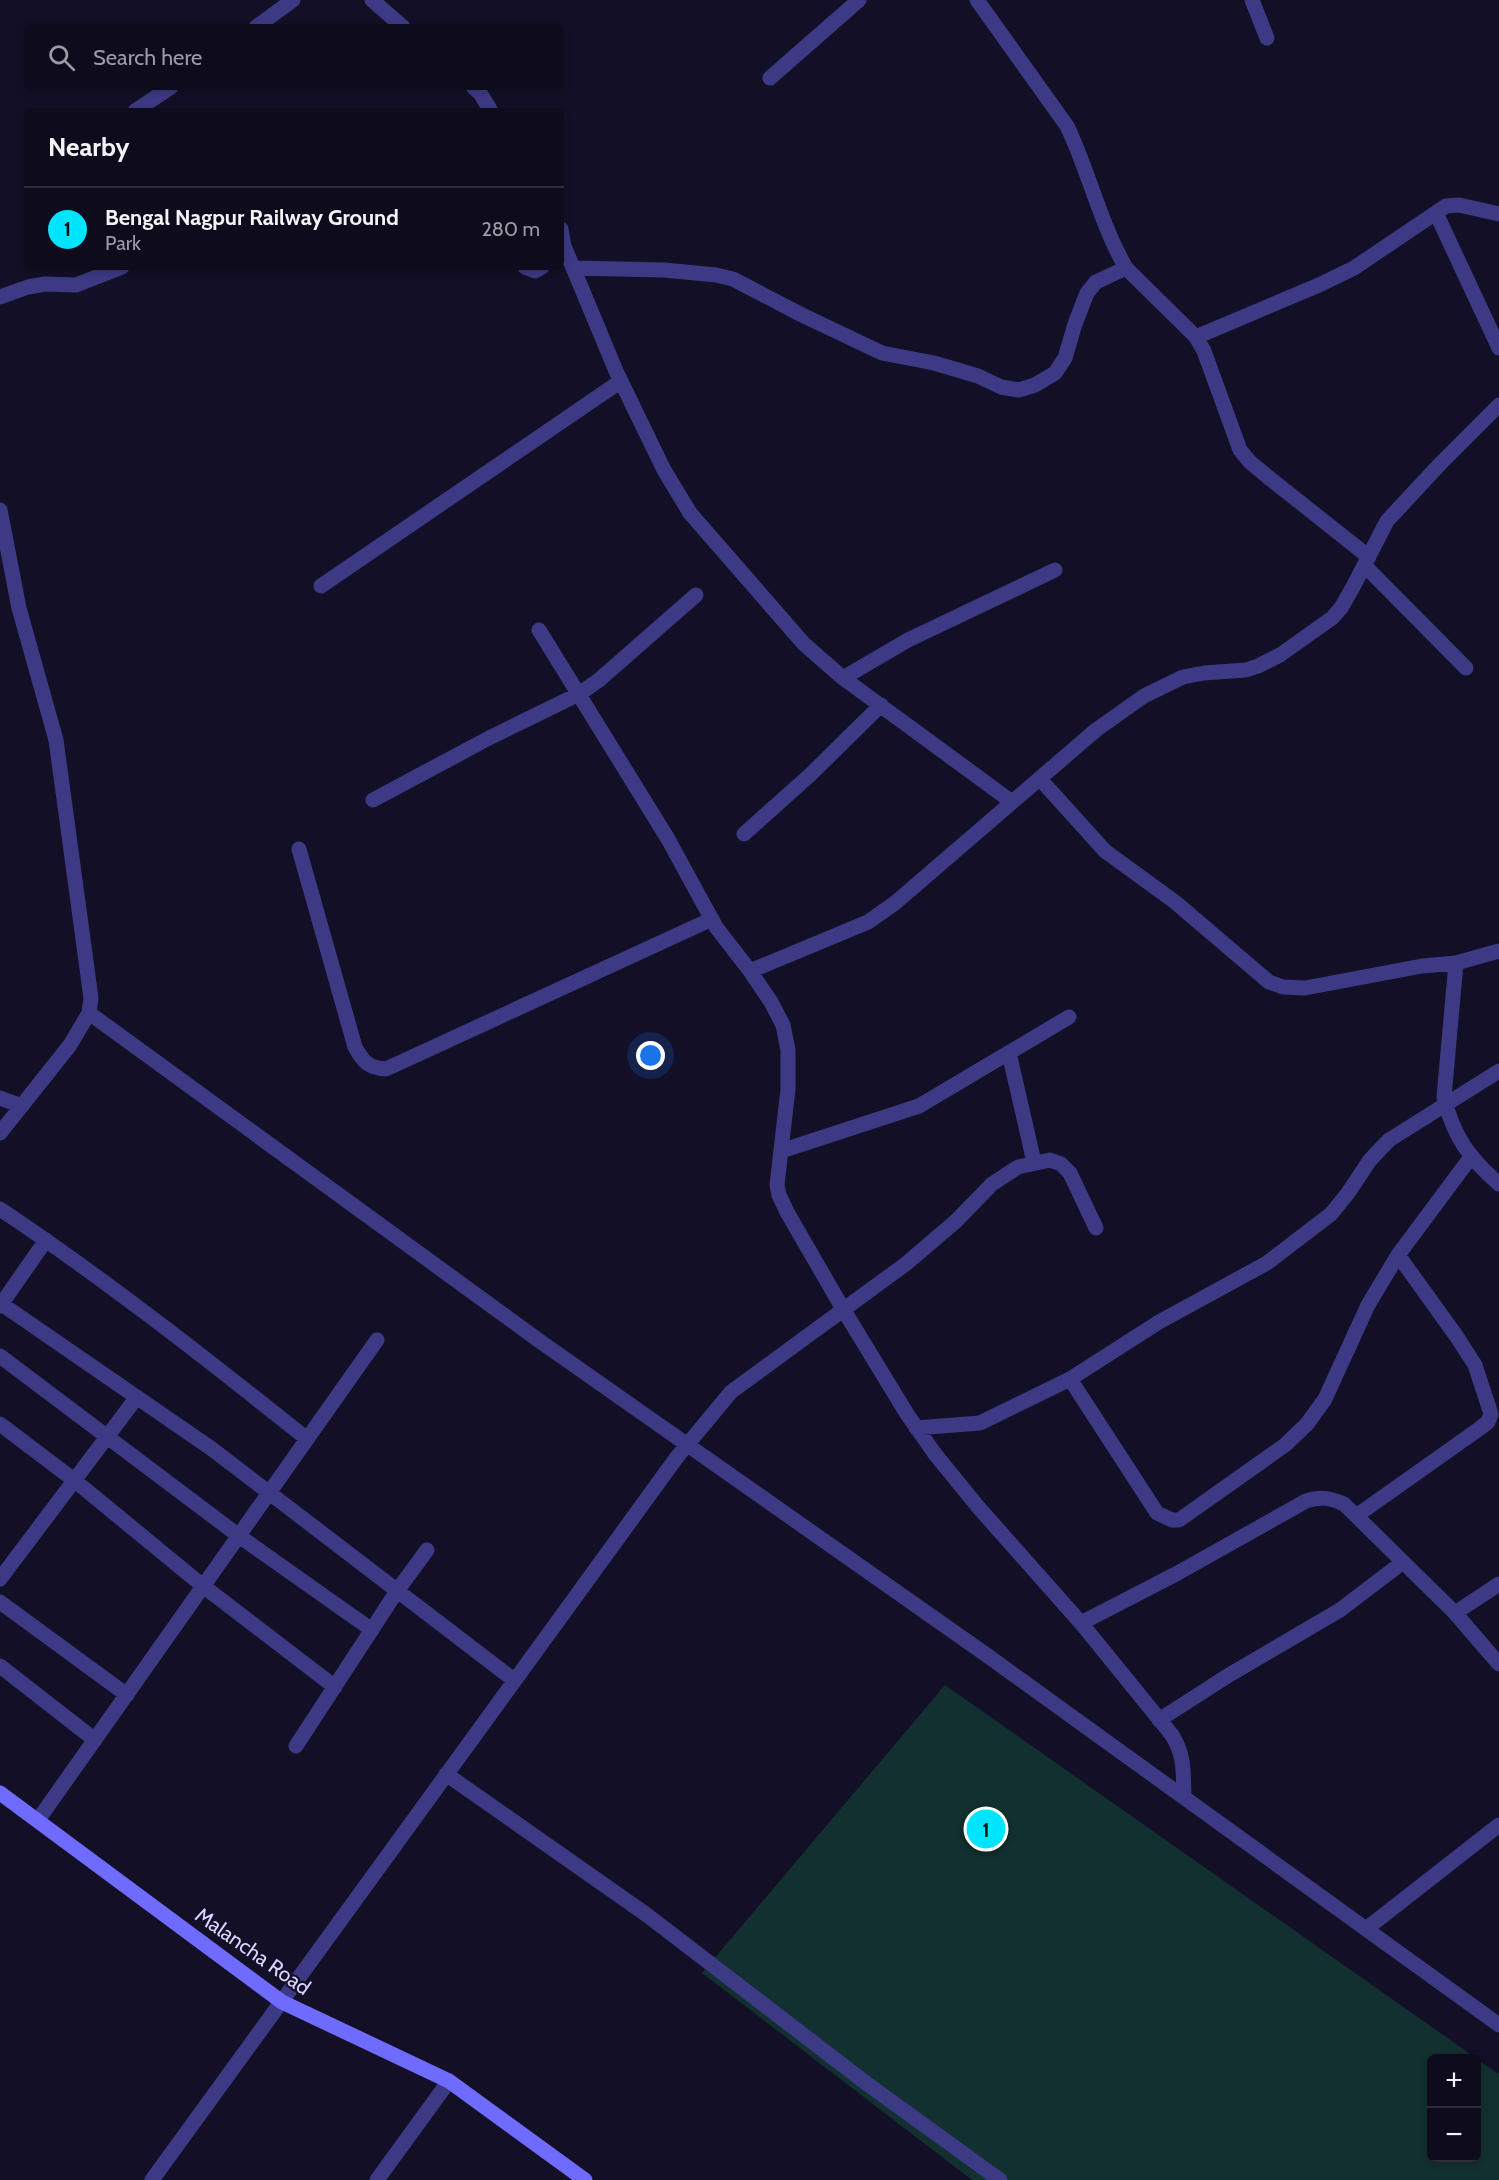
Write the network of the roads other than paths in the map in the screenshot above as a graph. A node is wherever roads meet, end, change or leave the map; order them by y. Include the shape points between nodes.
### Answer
1 (293, 0) edge
2 (372, 0) edge
3 (859, 0) edge
4 (977, 0) edge
5 (1252, 0) edge
6 (260, 24) edge
7 (400, 24) edge
8 (1267, 38) dead end
9 (770, 78) dead end
10 (166, 90) edge
11 (476, 90) edge
12 (140, 108) edge
13 (489, 108) edge
14 (1436, 213) junction
15 (1499, 214) edge
16 (564, 252) edge
17 (573, 268) junction
18 (1126, 268) junction
19 (114, 270) edge
20 (0, 297) edge
21 (1196, 337) junction
22 (1499, 348) edge
23 (621, 381) junction
24 (1499, 405) edge
25 (0, 510) edge
26 (1366, 561) junction
27 (1054, 570) dead end
28 (321, 586) dead end
29 (696, 595) dead end
30 (539, 630) dead end
31 (1466, 668) dead end
32 (843, 678) junction
33 (579, 694) junction
34 (881, 705) junction
35 (1040, 779) junction
36 (373, 800) dead end
37 (1012, 802) junction
38 (744, 834) dead end
39 (299, 849) dead end
40 (712, 919) junction
41 (1499, 951) edge
42 (1456, 963) junction
43 (750, 971) junction
44 (89, 1014) junction
45 (1069, 1017) dead end
46 (1009, 1053) junction
47 (1499, 1071) edge
48 (0, 1098) edge
49 (1446, 1104) junction
50 (22, 1106) junction
51 (0, 1133) edge
52 (781, 1151) junction
53 (1471, 1157) junction
54 (1034, 1162) junction
55 (1499, 1184) edge
56 (0, 1209) edge
57 (1096, 1228) dead end
58 (46, 1240) junction
59 (1398, 1255) junction
60 (0, 1304) edge
61 (843, 1310) junction
62 (378, 1340) dead end
63 (0, 1356) edge
64 (1070, 1379) junction
65 (137, 1397) junction
66 (0, 1424) edge
67 (916, 1428) junction
68 (106, 1438) junction
69 (307, 1439) junction
70 (686, 1446) junction
71 (74, 1480) junction
72 (269, 1493) junction
73 (1356, 1516) junction
74 (239, 1536) junction
75 (427, 1550) dead end
76 (1403, 1562) junction
77 (0, 1579) edge
78 (1499, 1584) edge
79 (203, 1586) junction
80 (397, 1591) junction
81 (0, 1602) edge
82 (1455, 1613) junction
83 (1081, 1623) junction
84 (372, 1630) junction
85 (1499, 1664) edge
86 (0, 1666) edge
87 (514, 1680) junction
88 (335, 1687) junction
89 (128, 1695) junction
90 (1159, 1720) junction
91 (95, 1740) junction
92 (296, 1746) dead end
93 (446, 1774) junction
94 (0, 1793) edge
95 (1184, 1797) junction
96 (38, 1820) junction
97 (1499, 1825) edge
98 (1366, 1929) junction
99 (282, 2002) junction
100 (1499, 2025) edge
101 (449, 2081) junction
102 (152, 2180) edge
103 (377, 2180) edge
104 (585, 2180) edge
105 (1000, 2180) edge

1 - 6 street
2 - 7 street
3 - 9 street
4 - 18 street via 1067,126
5 - 8 street
10 - 12 street
11 - 13 street
14 - 15 street via 1446,206 1459,205
14 - 21 street via 1354,268
14 - 22 street
16 - 17 street
17 - 18 street via 664,270 732,279 882,353 934,363 1019,390 1055,374 1065,358 1087,293 1096,282
17 - 23 street
18 - 21 street
19 - 20 street via 76,285 45,284
21 - 26 street via 1240,450
23 - 28 street
23 - 32 street via 664,470 690,513 804,644
24 - 26 street via 1387,521
25 - 44 street via 19,609 56,740 86,950
26 - 31 street
26 - 35 street via 1332,618 1280,655 1246,670 1194,675 1158,687 1096,730
27 - 32 street via 908,640
29 - 33 street
30 - 33 street
32 - 34 street
33 - 36 street
33 - 40 street
34 - 37 street
34 - 38 street
35 - 37 street
35 - 42 street via 1105,851 1175,902 1269,982 1305,988
37 - 43 street via 868,922
39 - 40 street via 355,1047 362,1060 373,1068 386,1069
40 - 43 street
41 - 42 street
42 - 49 street via 1446,1059
43 - 52 street via 783,1025 788,1050
44 - 50 street
44 - 70 street
45 - 46 street
46 - 52 street via 919,1106
46 - 54 street
47 - 49 street
48 - 50 street
49 - 53 street
49 - 64 street via 1389,1140 1331,1214 1267,1263 1159,1322
50 - 51 street
52 - 61 street via 779,1195
53 - 55 street
53 - 59 street
54 - 57 street via 1050,1160 1070,1173
54 - 61 street via 992,1184 908,1263
56 - 58 street
58 - 60 street
58 - 69 street via 210,1361
59 - 64 street via 1368,1305 1325,1399 1307,1424 1285,1445 1179,1520 1156,1513
59 - 73 street via 1474,1365 1491,1414 1479,1429
60 - 65 street
61 - 67 street
61 - 70 street via 731,1392
62 - 69 street
63 - 68 street
64 - 67 street via 980,1423
65 - 68 street
65 - 72 street
66 - 71 street
67 - 83 street via 979,1508
68 - 71 street
68 - 74 street
69 - 72 street
70 - 87 street
70 - 95 street
71 - 77 street
71 - 79 street
72 - 74 street
72 - 80 street
73 - 76 street
73 - 83 street via 1344,1504 1330,1498 1306,1501
74 - 79 street
74 - 84 street
75 - 80 street
76 - 82 street
76 - 90 street via 1340,1610
78 - 82 street
79 - 88 street
79 - 89 street
80 - 84 street
80 - 87 street
81 - 89 street
82 - 85 street
83 - 90 street
84 - 88 street
86 - 91 street
87 - 93 street
88 - 92 street
89 - 91 street
90 - 95 street via 1180,1748
91 - 96 street
93 - 99 street
93 - 105 street via 647,1915
94 - 96 main road, Malancha Road
95 - 98 street
96 - 99 main road, Malancha Road
97 - 98 street
98 - 100 street
99 - 101 main road, Malancha Road
99 - 102 street
101 - 103 street
101 - 104 main road, Malancha Road

